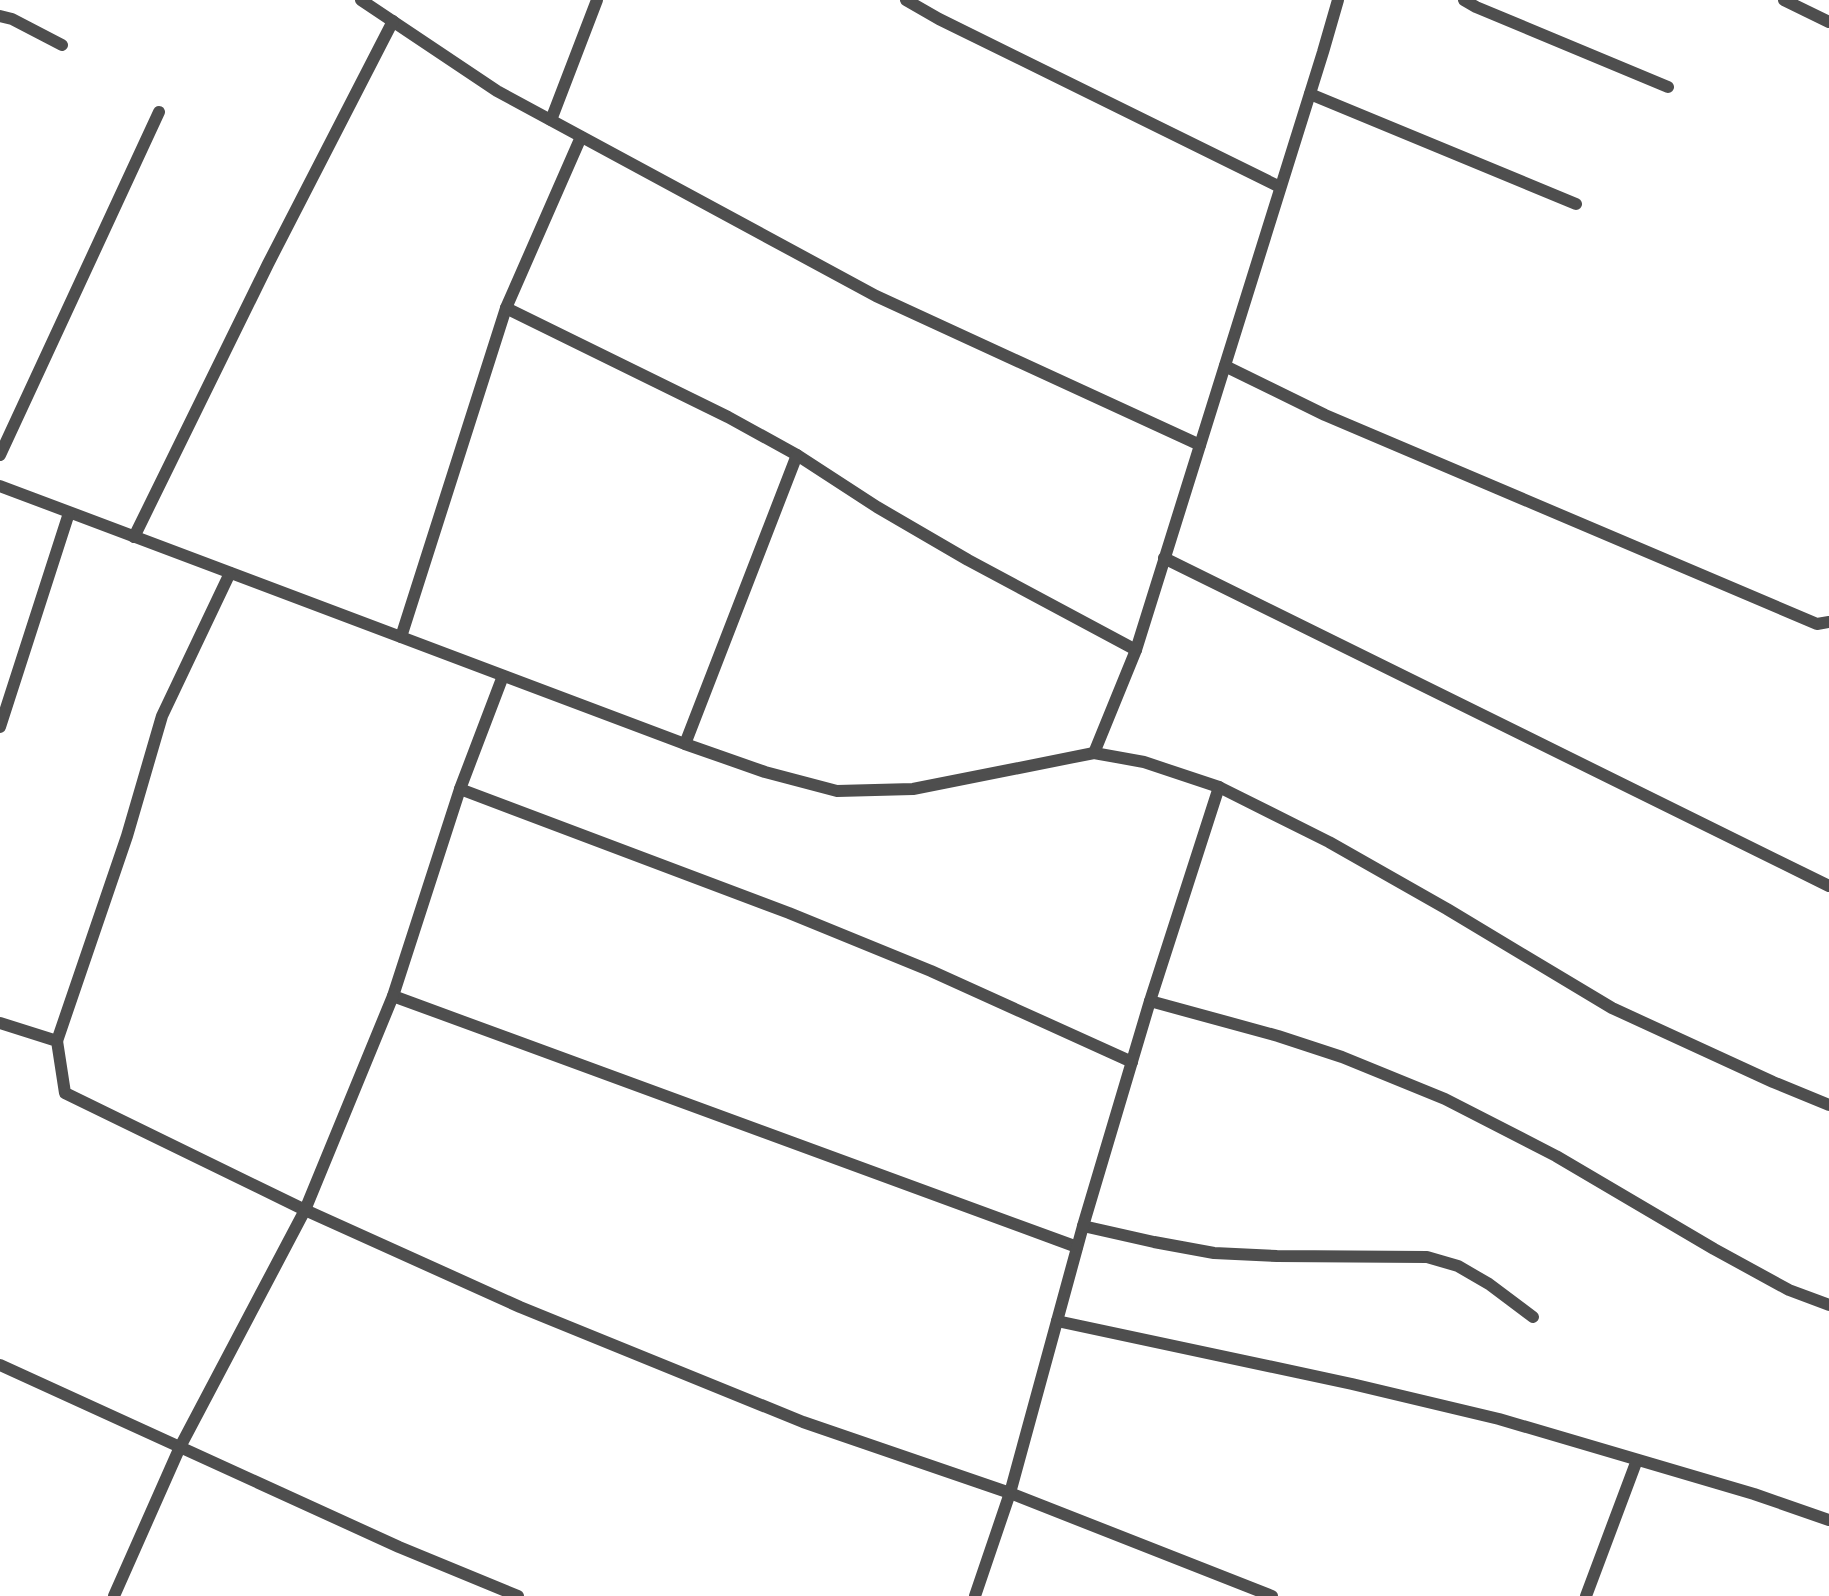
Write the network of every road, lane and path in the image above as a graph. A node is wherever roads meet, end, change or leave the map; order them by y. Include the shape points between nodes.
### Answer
1 (361, 0) edge
2 (597, 0) edge
3 (906, 0) edge
4 (1338, 0) edge
5 (1464, 0) edge
6 (1784, 0) edge
7 (0, 16) edge
8 (393, 21) junction
9 (1829, 22) edge
10 (62, 44) dead end
11 (1668, 87) dead end
12 (1310, 94) junction
13 (159, 112) dead end
14 (551, 120) junction
15 (581, 137) junction
16 (1280, 187) junction
17 (1576, 204) dead end
18 (506, 308) junction
19 (1225, 366) junction
20 (1200, 445) junction
21 (797, 455) junction
22 (0, 456) edge
23 (0, 486) edge
24 (69, 512) junction
25 (134, 537) junction
26 (1164, 558) junction
27 (230, 573) junction
28 (1829, 622) edge
29 (402, 637) junction
30 (1136, 650) junction
31 (503, 676) junction
32 (3, 711) edge
33 (0, 727) edge
34 (685, 744) junction
35 (1094, 754) junction
36 (1219, 788) junction
37 (460, 789) junction
38 (1829, 886) edge
39 (393, 996) junction
40 (1150, 1001) junction
41 (0, 1023) edge
42 (57, 1041) junction
43 (1132, 1062) junction
44 (1829, 1105) edge
45 (305, 1210) junction
46 (1083, 1226) junction
47 (1078, 1246) junction
48 (1829, 1305) edge
49 (1533, 1317) dead end
50 (1057, 1321) junction
51 (0, 1365) edge
52 (180, 1447) junction
53 (1637, 1460) junction
54 (1010, 1493) junction
55 (1829, 1520) edge
56 (114, 1596) edge
57 (518, 1596) edge
58 (975, 1596) edge
59 (1272, 1596) edge
60 (1586, 1596) edge

1 - 8 street
2 - 14 street
3 - 16 street
4 - 12 street
5 - 11 street
6 - 9 street
7 - 10 street
8 - 14 street via 497,91
8 - 25 street via 268,264
12 - 16 street
12 - 17 street
13 - 22 street
14 - 15 street
15 - 18 street
15 - 20 street via 876,296
16 - 19 street
18 - 21 street via 728,417
18 - 29 street
19 - 20 street
19 - 28 street via 1325,415 1817,624
20 - 26 street
21 - 30 street via 968,560
21 - 34 street
23 - 24 street
24 - 25 street
24 - 32 street
25 - 27 street
26 - 30 street
26 - 38 street
27 - 29 street
27 - 42 street via 162,716 127,836
29 - 31 street
30 - 35 street
31 - 34 street
31 - 37 street
32 - 33 street
34 - 35 street via 765,772 837,791 913,789
35 - 36 street via 1144,762
36 - 40 street
36 - 44 street via 1329,842 1612,1008
37 - 39 street
37 - 43 street via 789,913 931,971
39 - 45 street
39 - 47 street
40 - 43 street
40 - 48 street via 1278,1036 1445,1099 1556,1156 1714,1250 1789,1290
41 - 42 street
42 - 45 street via 64,1093
43 - 46 street
45 - 52 street
45 - 54 street via 520,1307 803,1422
46 - 47 street
46 - 49 street via 1214,1253 1427,1257 1458,1266 1489,1284
47 - 50 street
50 - 53 street via 1499,1419
50 - 54 street
51 - 52 street
52 - 56 street
52 - 57 street via 399,1547
53 - 55 street
53 - 60 street
54 - 58 street
54 - 59 street

